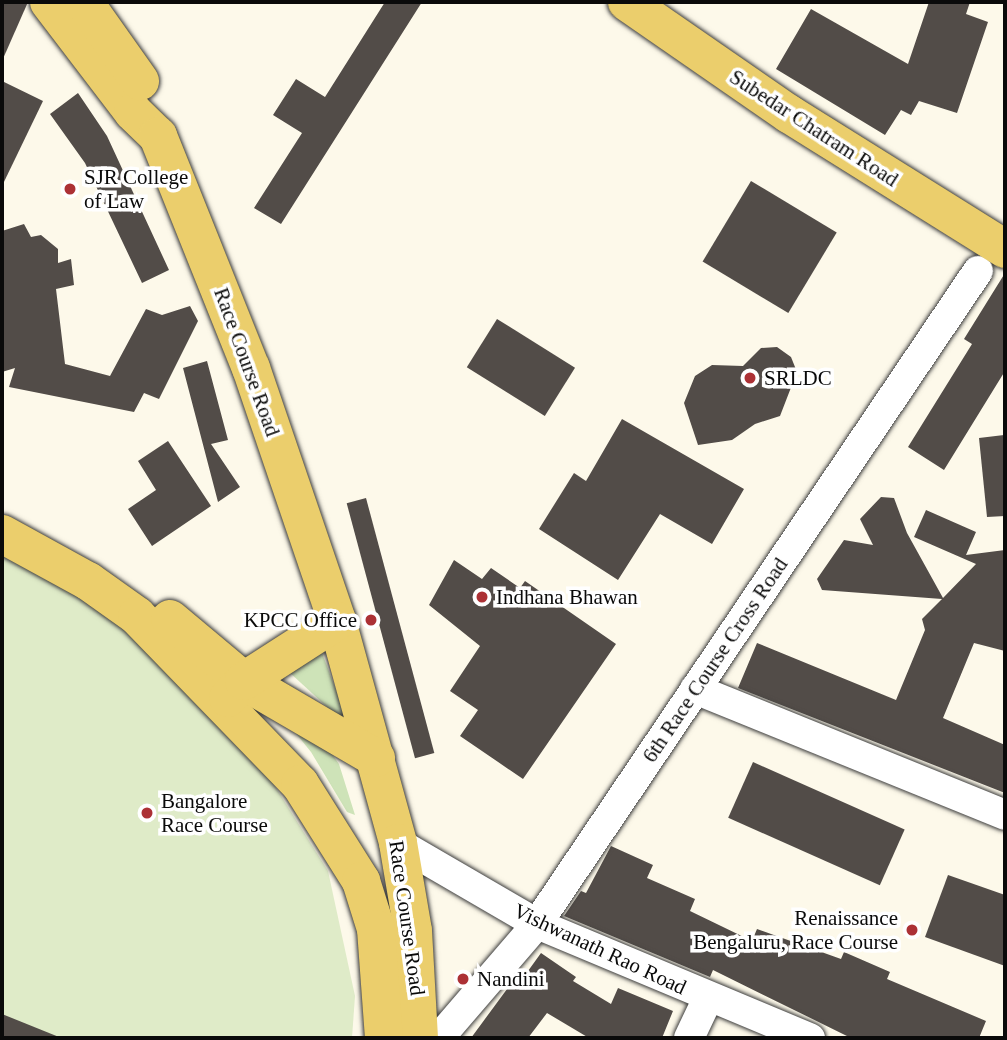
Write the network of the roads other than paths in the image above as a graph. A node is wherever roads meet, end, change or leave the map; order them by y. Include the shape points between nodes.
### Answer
1 (48, 2) edge
2 (84, 2) edge
3 (627, 2) edge
4 (159, 136) junction
5 (992, 260) edge
6 (2, 509) edge
7 (2, 534) edge
8 (337, 621) junction
9 (695, 689) junction
10 (233, 692) junction
11 (376, 758) junction
12 (1005, 815) edge
13 (398, 843) junction
14 (340, 844) junction
15 (537, 924) junction
16 (708, 998) junction
17 (384, 1038) edge
18 (419, 1038) edge
19 (439, 1038) edge
20 (689, 1038) edge
21 (810, 1038) edge

1 - 4 main road, Race Course Road via 133,112
2 - 4 main road via 139,78
3 - 5 main road, Subedar Chatram Road
4 - 8 main road, Race Course Road via 234,321
5 - 9 street, 6th Race Course Cross Road
6 - 10 main road, Race Course Road via 127,584
7 - 10 main road, Race Course Road via 88,580
8 - 10 main road
8 - 11 main road, Race Course Road
9 - 12 street
9 - 15 street, 6th Race Course Cross Road
10 - 11 main road, Race Course Road
10 - 14 main road, Race Course Road
11 - 13 main road, Race Course Road
13 - 14 main road
13 - 15 street, Vishwanath Rao Road
13 - 18 main road, Race Course Road via 413,931
14 - 17 main road, Race Course Road via 361,881 376,929
15 - 16 street, Vishwanath Rao Road
15 - 19 street, 6th Race Course Cross Road
16 - 20 street
16 - 21 street, Vishwanath Rao Road

